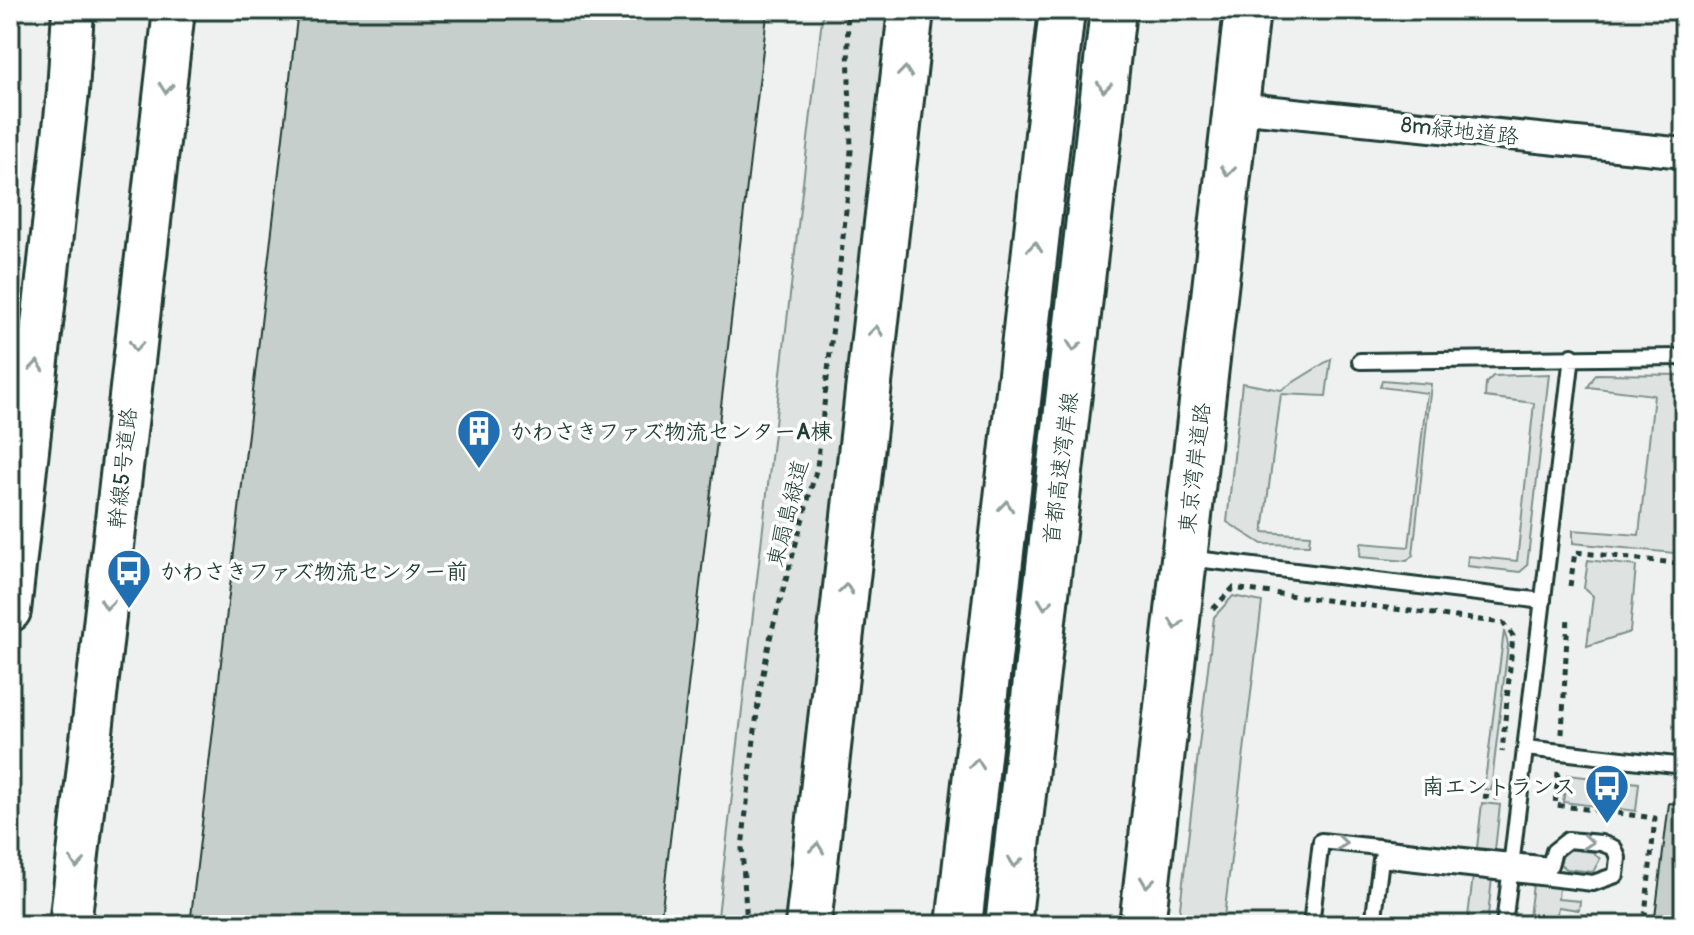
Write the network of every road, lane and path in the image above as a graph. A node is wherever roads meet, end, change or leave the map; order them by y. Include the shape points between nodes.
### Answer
1 (73, 10) edge
2 (174, 10) edge
3 (847, 10) edge
4 (911, 10) edge
5 (1062, 10) edge
6 (1113, 10) edge
7 (1247, 10) edge
8 (1236, 107) junction
9 (1684, 153) edge
10 (1572, 356) junction
11 (1684, 357) edge
12 (1360, 361) dead end
13 (1184, 558) junction
14 (1684, 564) edge
15 (1570, 586) dead end
16 (1543, 601) junction
17 (10, 611) edge
18 (1208, 613) dead end
19 (1568, 616) dead end
20 (1562, 735) dead end
21 (1526, 748) junction
22 (1502, 754) dead end
23 (1684, 766) edge
24 (1499, 783) dead end
25 (1483, 796) dead end
26 (1511, 867) junction
27 (70, 925) edge
28 (747, 925) edge
29 (808, 925) edge
30 (959, 925) edge
31 (1008, 925) edge
32 (1142, 925) edge
33 (1311, 925) edge
34 (1373, 925) edge
35 (1504, 925) edge

17 -> 1 street
2 -> 27 street, 幹線5号道路
3 - 28 path, 東扇島緑道 via 848,193 817,467 759,694 742,848
29 -> 4 highway
30 -> 5 highway
6 -> 31 highway, 首都高速湾岸線
7 - 8 highway, 東京湾岸道路
8 - 9 street, 8m緑地道路
8 -> 13 highway, 東京湾岸道路
10 - 11 lane
10 - 12 lane
10 - 16 lane
13 - 16 lane
13 -> 32 highway, 東京湾岸道路
14 - 15 path via 1575,552
16 - 21 lane
18 - 22 path via 1233,588 1503,623 1513,636
19 - 20 path
21 - 23 lane
21 - 26 lane
24 - 25 path via 1497,798
26 -> 26 lane via 1550,865 1554,851 1568,840 1601,843 1614,848 1618,858 1616,875 1593,883
33 -> 26 lane via 1321,841
26 - 34 lane via 1381,859
26 - 35 lane

